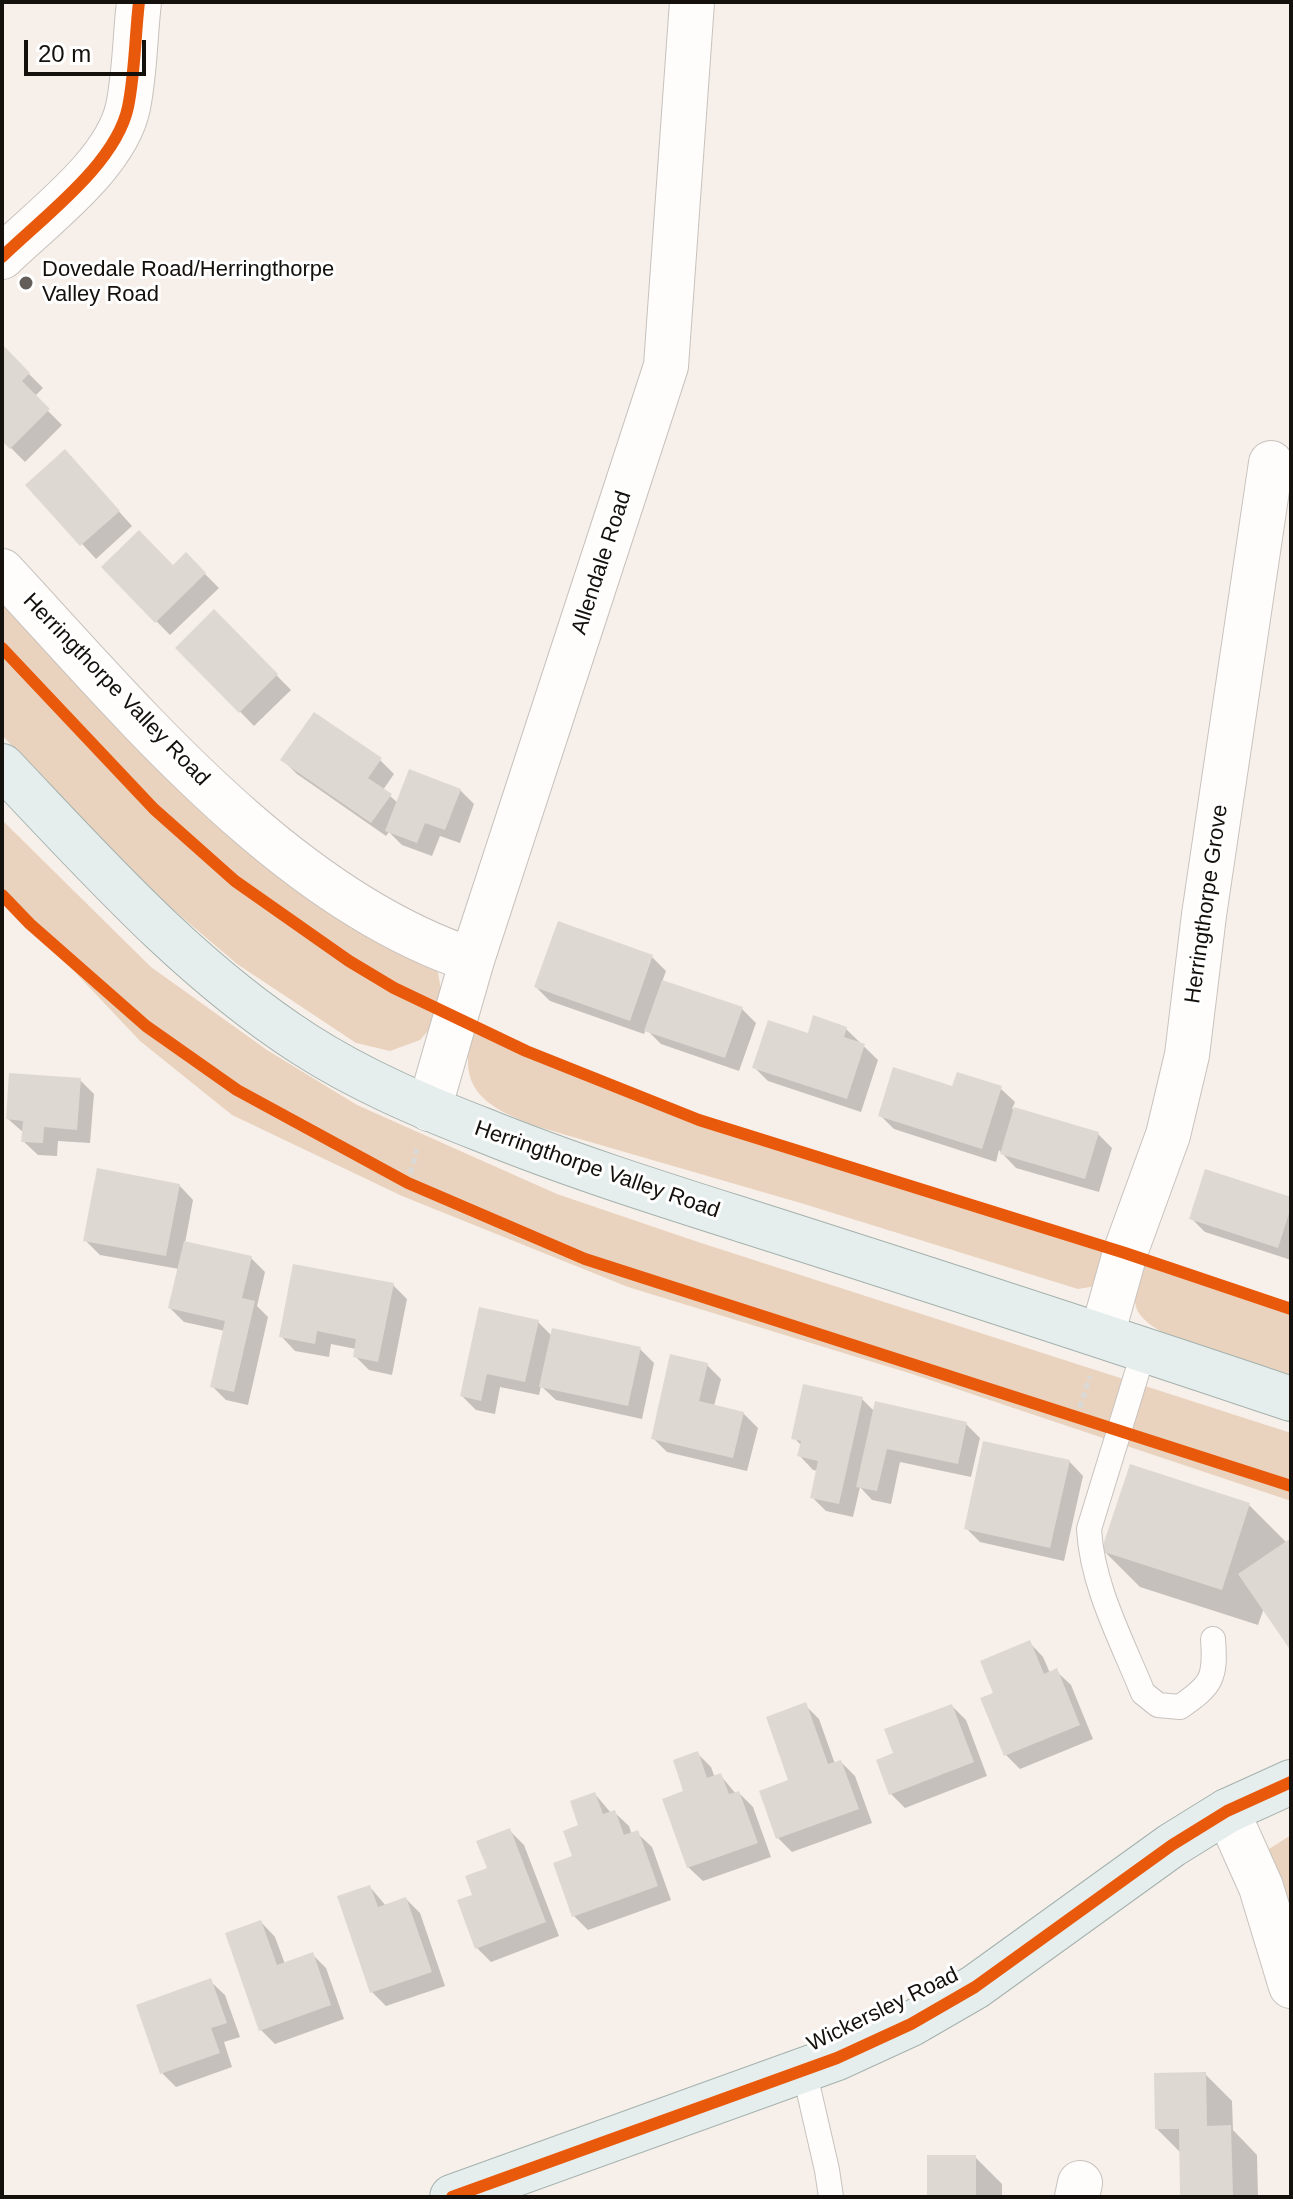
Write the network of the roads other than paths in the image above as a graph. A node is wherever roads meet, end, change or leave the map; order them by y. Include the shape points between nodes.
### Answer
1 (139, 2) edge
2 (692, 2) edge
3 (2, 257) edge
4 (1271, 463) dead end
5 (2, 571) edge
6 (2, 766) edge
7 (472, 960) junction
8 (429, 1109) junction
9 (1102, 1335) junction
10 (1144, 1350) junction
11 (1291, 1399) edge
12 (1213, 1639) dead end
13 (1291, 1782) edge
14 (1227, 1811) junction
15 (1291, 1986) edge
16 (804, 2070) junction
17 (452, 2197) edge
18 (831, 2197) edge

1 - 3 street via 128,108 113,145
2 - 7 street, Allendale Road via 666,366
4 - 9 street, Herringthorpe Grove via 1187,1055 1168,1135
5 - 7 street, Herringthorpe Valley Road via 176,758 250,824 311,874 381,919
6 - 8 main road, Herringthorpe Valley Road via 148,916 229,990 305,1044
7 - 8 street, Allendale Road
8 - 9 main road, Herringthorpe Valley Road via 567,1164
9 - 10 main road, Herringthorpe Valley Road
10 - 11 main road, Herringthorpe Valley Road
10 - 12 lane via 1089,1529 1090,1549 1143,1693 1158,1705 1180,1707 1206,1689 1215,1668
13 - 14 main road, Wickersley Road
14 - 15 street via 1261,1887
14 - 16 main road, Wickersley Road via 975,1987 911,2024
16 - 17 main road, Wickersley Road
16 - 18 lane

